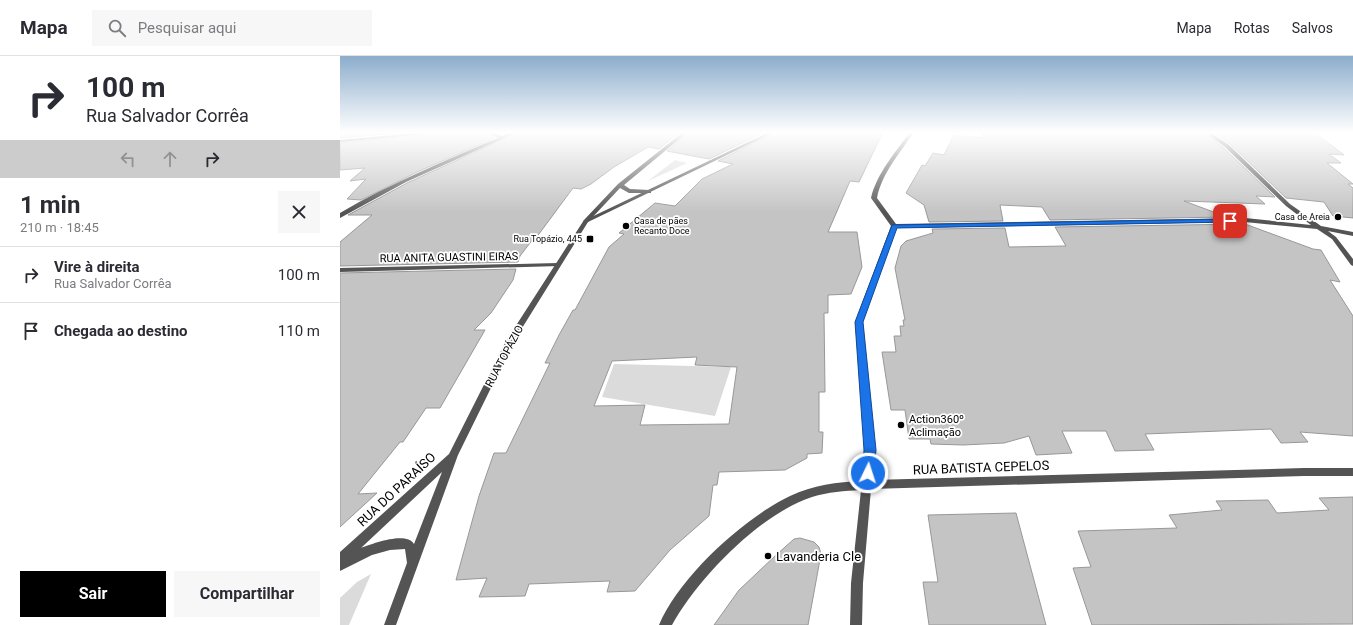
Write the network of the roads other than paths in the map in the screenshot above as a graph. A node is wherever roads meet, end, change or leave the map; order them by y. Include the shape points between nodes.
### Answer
1 (455, 159) edge
2 (653, 159) edge
3 (718, 159) edge
4 (895, 159) edge
5 (1239, 159) edge
6 (620, 185) junction
7 (649, 192) junction
8 (340, 216) edge
9 (586, 221) junction
10 (894, 226) junction
11 (1317, 227) junction
12 (1353, 234) edge
13 (1353, 264) edge
14 (558, 265) junction
15 (340, 270) edge
16 (453, 455) junction
17 (1353, 472) edge
18 (868, 485) junction
19 (340, 560) edge
20 (412, 563) junction
21 (340, 565) edge
22 (390, 625) edge
23 (665, 625) edge
24 (856, 625) edge

1 - 8 street via 361,202
2 - 6 street, RUA TOPÁZIO
3 - 7 street
4 - 10 street via 875,191 874,198
5 - 11 street via 1288,205
6 - 7 street via 630,191
6 - 9 street, RUA TOPÁZIO
7 - 9 street
9 - 14 street, RUA TOPÁZIO
10 - 11 street via 1245,220
10 - 18 street via 859,322 870,450
11 - 12 street
11 - 13 street via 1340,244
14 - 15 street, RUA ANITA GUASTINI EIRAS
14 - 16 street, RUA TOPÁZIO via 510,341
16 - 19 street, RUA DO PARAÍSO
16 - 20 street, RUA TOPÁZIO
17 - 18 street, RUA BATISTA CEPELOS
18 - 23 street, RUA BATISTA CEPELOS via 809,493 786,503 738,538 691,584
18 - 24 street via 856,583
20 - 21 street via 412,551 408,544 398,543 370,551
20 - 22 street, RUA TOPÁZIO

